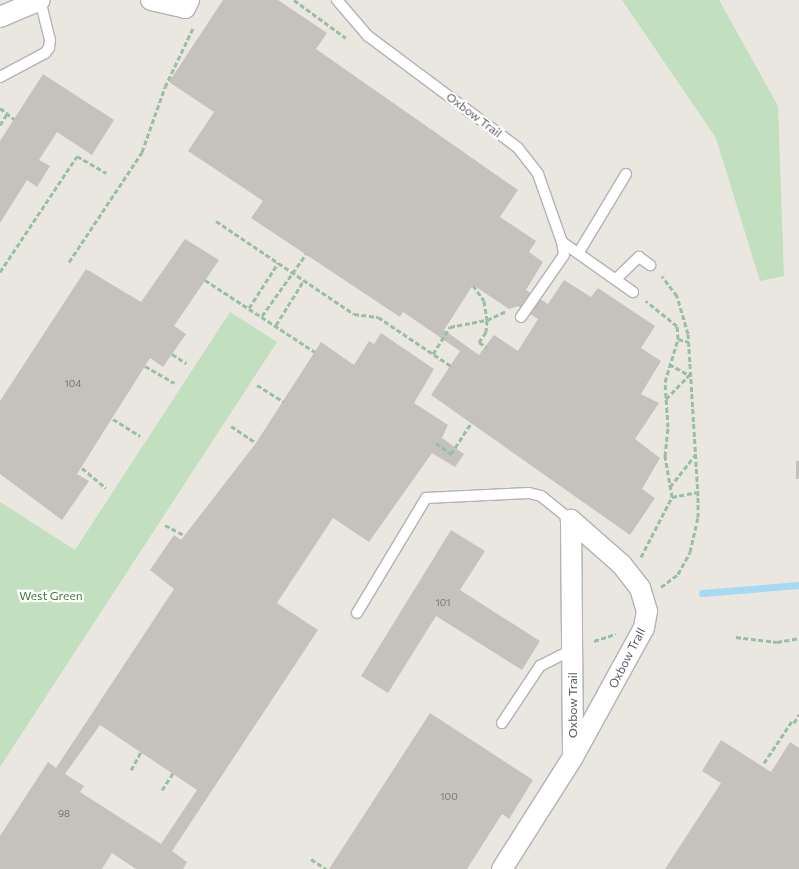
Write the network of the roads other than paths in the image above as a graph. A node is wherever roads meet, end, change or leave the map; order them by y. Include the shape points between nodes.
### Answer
1 (40, 0) edge
2 (151, 0) edge
3 (189, 0) edge
4 (337, 0) edge
5 (0, 17) edge
6 (0, 77) edge
7 (626, 174) dead end
8 (562, 242) junction
9 (579, 252) junction
10 (650, 265) road end
11 (616, 279) junction
12 (633, 292) road end
13 (521, 317) dead end
14 (571, 520) junction
15 (356, 613) dead end
16 (572, 650) junction
17 (502, 723) dead end
18 (573, 757) junction
19 (502, 869) edge

1 - 5 street
1 - 6 lane via 49,48
2 - 3 street via 185,8
4 - 8 lane, Oxbow Trail via 368,36 518,148 538,174
7 - 9 lane
8 - 9 lane
8 - 13 lane via 564,256
9 - 11 lane
10 - 11 lane via 639,257
11 - 12 lane
14 - 15 lane via 541,496 529,493 426,498
14 - 16 street, Oxbow Trail
14 - 18 street, Oxbow TraIl via 621,564 640,588 647,611 644,628
16 - 17 lane via 540,666
16 - 18 street, Oxbow Trail
18 - 19 street

